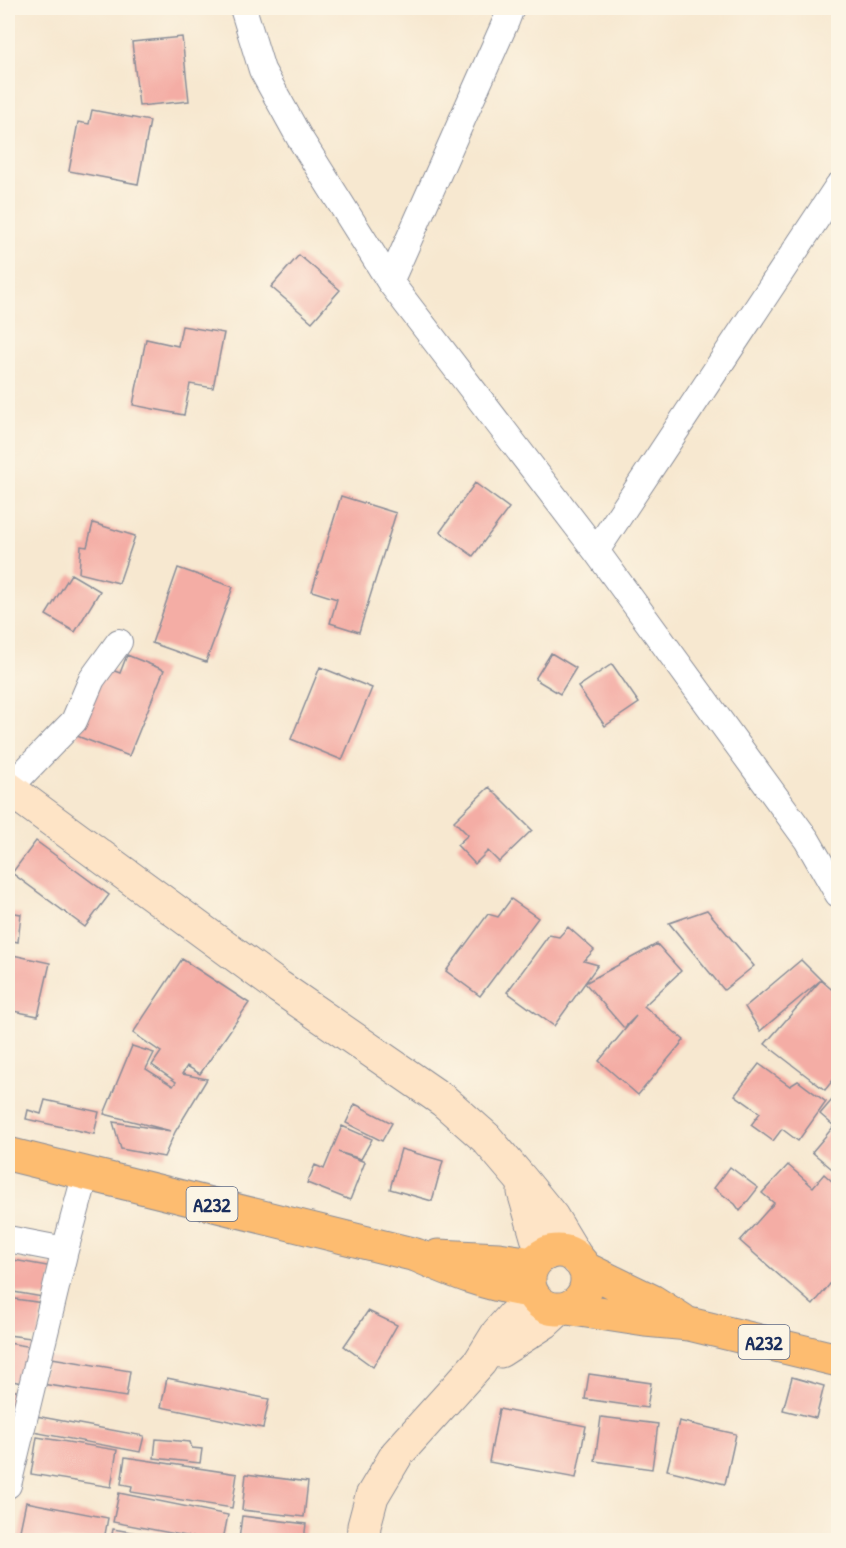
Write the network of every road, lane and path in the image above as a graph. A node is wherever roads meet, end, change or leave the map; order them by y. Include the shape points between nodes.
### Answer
1 (243, 8) edge
2 (511, 8) edge
3 (838, 186) edge
4 (390, 282) junction
5 (596, 551) junction
6 (119, 642) dead end
7 (8, 789) edge
8 (838, 894) edge
9 (8, 1154) edge
10 (86, 1173) junction
11 (521, 1179) junction
12 (8, 1239) edge
13 (65, 1250) junction
14 (581, 1264) junction
15 (545, 1288) junction
16 (689, 1324) junction
17 (838, 1360) edge
18 (8, 1485) edge
19 (363, 1540) edge

1 - 4 street via 262,70
2 - 4 street
3 - 5 street
4 - 5 street
5 - 8 street via 807,840
6 - 7 street via 92,679 74,721
7 - 11 main road via 279,987 444,1101 486,1138
9 - 10 main road, A232
10 - 13 street
10 - 15 main road, A232 via 416,1256 499,1259
11 - 14 main road via 552,1217
11 - 15 main road via 537,1237
12 - 13 street
13 - 18 street
14 - 15 main road via 560,1251
14 - 15 main road via 587,1277 586,1287 575,1304
14 - 16 main road, A232 via 652,1300
15 - 16 main road, A232 via 645,1320
15 - 19 main road via 513,1316 480,1362 396,1454 372,1496
16 - 17 main road, A232

